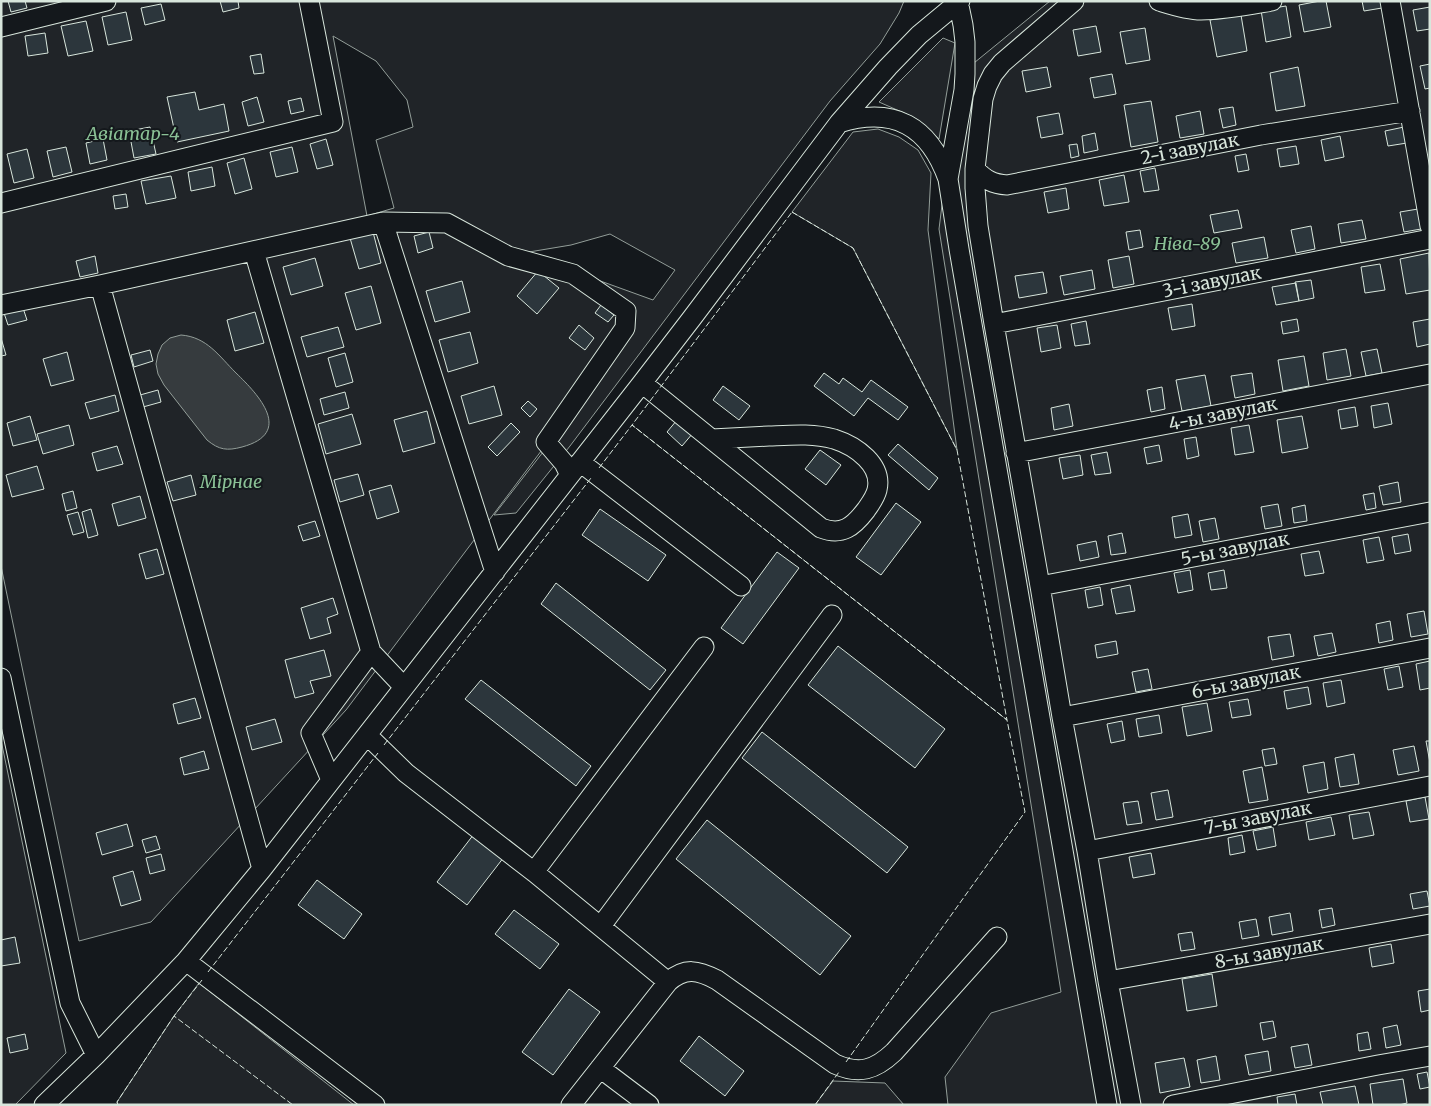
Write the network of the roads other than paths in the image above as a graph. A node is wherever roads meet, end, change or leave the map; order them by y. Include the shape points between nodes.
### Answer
1 (106, 1) edge
2 (309, 1) edge
3 (1074, 1) edge
4 (1159, 1) edge
5 (1272, 1) edge
6 (1390, 1) edge
7 (959, 2) edge
8 (1, 27) edge
9 (1410, 111) junction
10 (839, 123) junction
11 (975, 170) junction
12 (948, 179) junction
13 (1, 203) edge
14 (383, 222) junction
15 (1430, 226) edge
16 (1430, 239) edge
17 (254, 251) junction
18 (100, 286) junction
19 (1, 305) edge
20 (994, 324) junction
21 (1430, 374) edge
22 (642, 383) junction
23 (712, 439) junction
24 (1016, 453) junction
25 (575, 469) junction
26 (1430, 512) edge
27 (494, 572) junction
28 (741, 586) dead end
29 (1040, 586) junction
30 (832, 615) dead end
31 (704, 647) dead end
32 (1430, 648) edge
33 (371, 652) junction
34 (1, 678) edge
35 (404, 687) junction
36 (1062, 717) junction
37 (367, 734) junction
38 (332, 780) junction
39 (1430, 786) edge
40 (1087, 851) junction
41 (262, 869) junction
42 (534, 872) junction
43 (1430, 924) edge
44 (600, 926) junction
45 (997, 937) dead end
46 (186, 961) junction
47 (1108, 981) junction
48 (668, 982) junction
49 (96, 1055) junction
50 (1430, 1056) edge
51 (600, 1068) junction
52 (56, 1101) edge
53 (375, 1105) edge
54 (571, 1105) edge
55 (649, 1105) edge
56 (1106, 1105) edge
57 (1131, 1105) edge
58 (1173, 1105) edge

1 - 8 street
2 - 13 street via 333,122
3 - 11 street via 1012,53 993,74 983,99
4 - 5 street via 1200,10
6 - 9 street
7 - 10 street via 919,35
7 - 12 street via 965,42 965,74
9 - 11 street, 2-і завулак via 1261,135 1007,185 996,184
9 - 15 street
10 - 12 street via 880,116 910,126 934,150
10 - 22 street
11 - 20 street via 978,226
12 - 56 street
14 - 17 street
14 - 25 street via 447,223 508,256 573,274 626,311 625,328 546,442 564,463
14 - 27 street
16 - 20 street, 3-і завулак
17 - 18 street
17 - 33 street
18 - 19 street
18 - 41 street
20 - 24 street
21 - 24 street, 4-ы завулак
22 - 23 street
22 - 25 street
23 - 23 street via 828,531 837,532 854,525 877,490 872,463 833,439 796,435
24 - 29 street
25 - 27 street
25 - 28 street
26 - 29 street, 5-ы завулак
27 - 35 street
29 - 36 street
30 - 44 street
31 - 42 street
32 - 36 street, 6-ы завулак
33 - 35 street
33 - 38 street via 311,733
34 - 49 street via 70,1003
35 - 37 street
36 - 40 street
37 - 38 street
37 - 42 street via 406,773
38 - 41 street
39 - 40 street, 7-ы завулак
40 - 47 street
41 - 46 street
42 - 44 street
43 - 47 street, 8-ы завулак
44 - 48 street
45 - 48 street via 894,1052 885,1061 866,1069 855,1070 835,1064 710,976 688,971
46 - 49 street
46 - 53 street
47 - 57 street
48 - 51 street
49 - 52 street
50 - 58 street
51 - 54 street
51 - 55 street

